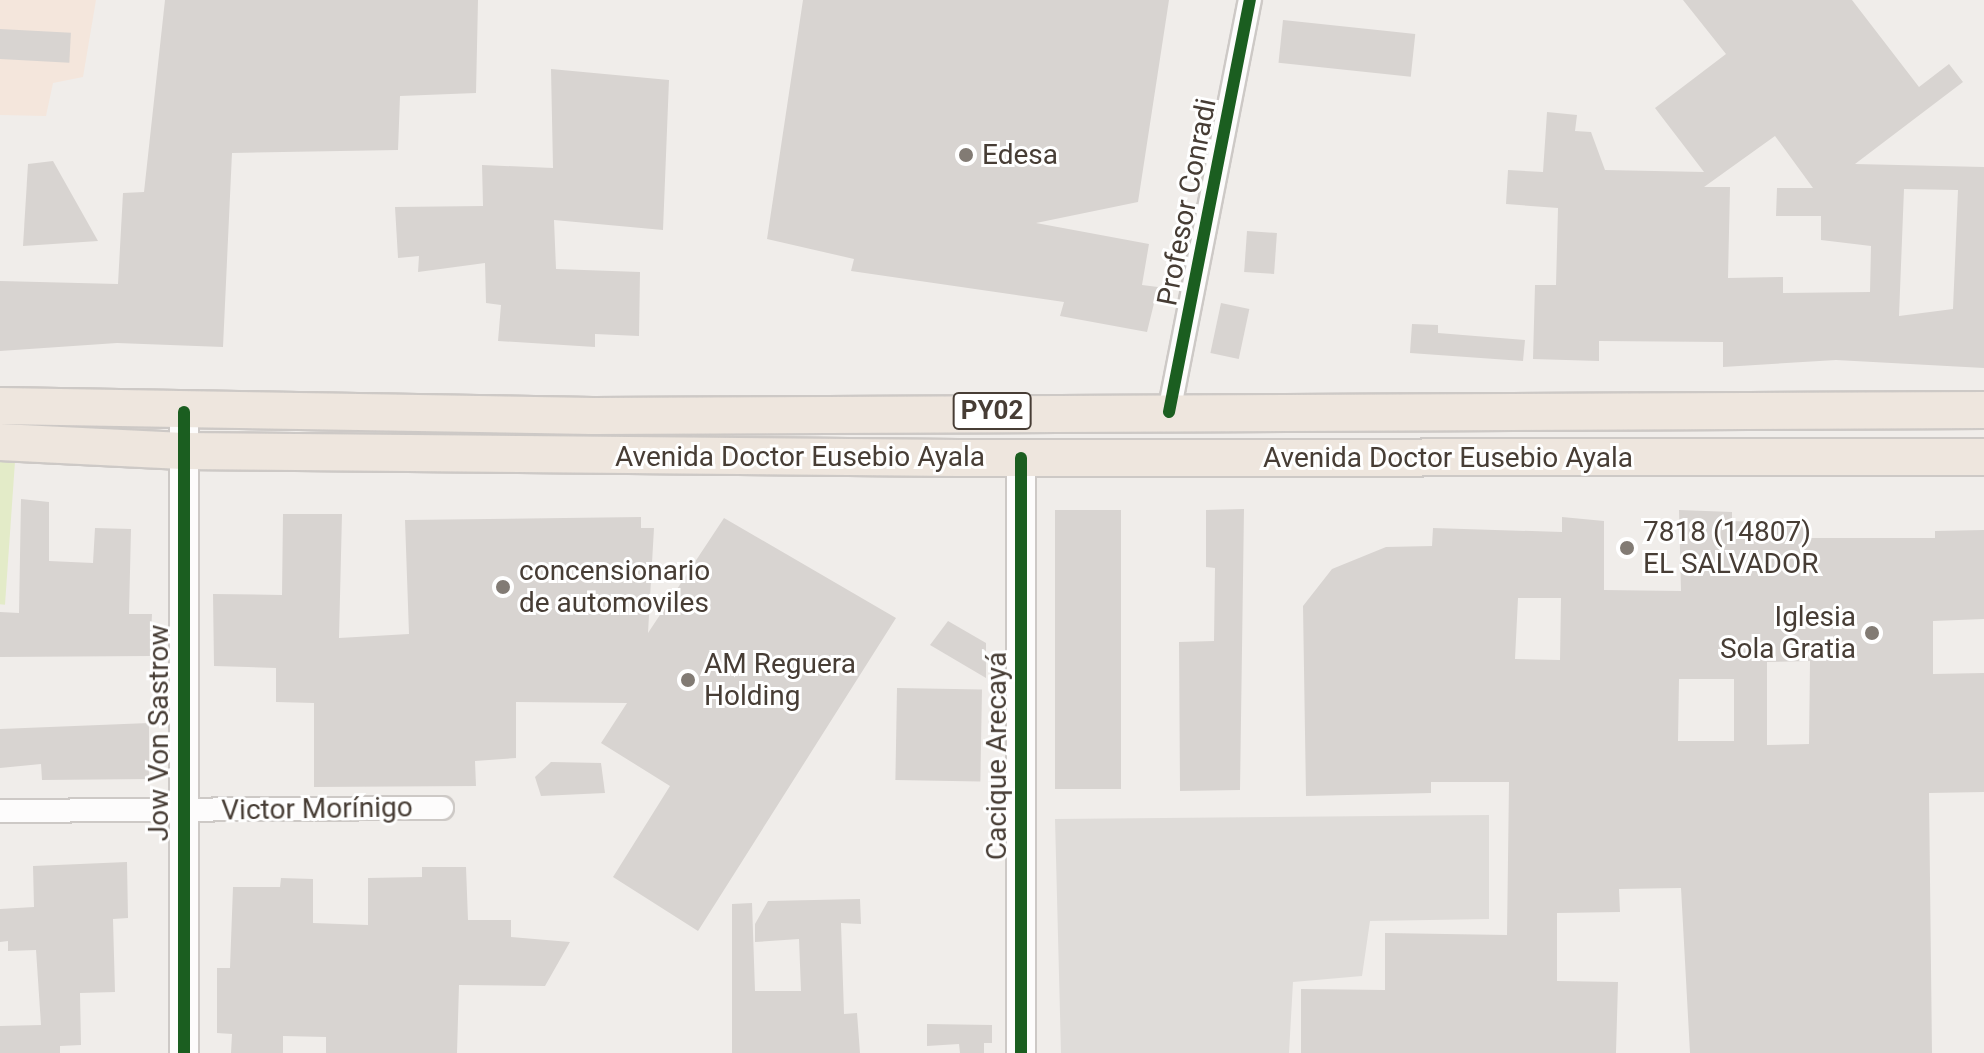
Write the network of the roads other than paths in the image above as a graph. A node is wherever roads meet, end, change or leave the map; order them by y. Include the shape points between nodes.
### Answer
1 (1250, 0) edge
2 (0, 406) edge
3 (1984, 410) edge
4 (184, 412) junction
5 (1169, 412) junction
6 (0, 442) edge
7 (183, 451) junction
8 (1984, 457) edge
9 (958, 458) junction
10 (1021, 458) junction
11 (442, 808) dead end
12 (0, 811) edge
13 (183, 811) junction
14 (184, 1053) edge
15 (1021, 1053) edge

1 - 5 street, Profesor Conradi
2 - 4 highway, Avenida Doctor Eusebio Ayala / PY02
3 - 5 highway, Avenida Doctor Eusebio Ayala / PY02
4 - 5 highway, Avenida Doctor Eusebio Ayala / PY02
4 - 7 street, Jow Von Sastrow
5 - 9 highway via 1161,440 985,440
6 - 7 highway, Avenida Doctor Eusebio Ayala / PY02
7 - 9 highway, Avenida Doctor Eusebio Ayala / PY02
7 - 13 street, Jow Von Sastrow
8 - 10 highway, Avenida Doctor Eusebio Ayala / PY02
9 - 10 highway, Avenida Doctor Eusebio Ayala / PY02
10 - 15 street, Cacique Arecayá
11 - 13 street, Victor Morínigo
12 - 13 street, Victor Morínigo
13 - 14 street, Jow Von Sastrow

